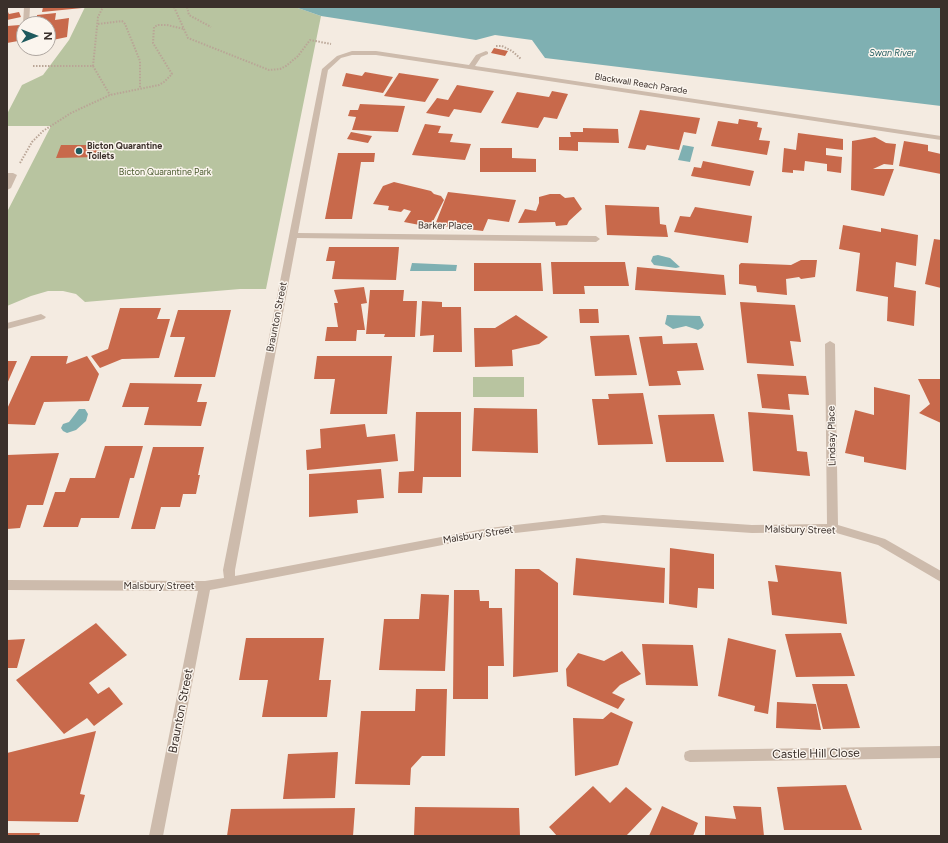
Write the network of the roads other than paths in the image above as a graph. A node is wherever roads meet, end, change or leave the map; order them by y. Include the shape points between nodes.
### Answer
1 (486, 53) dead end
2 (338, 57) joint
3 (472, 68) junction
4 (941, 138) edge
5 (10, 175) edge
6 (7, 188) edge
7 (293, 235) junction
8 (596, 239) dead end
9 (41, 317) dead end
10 (7, 326) edge
11 (830, 344) dead end
12 (833, 528) junction
13 (941, 577) edge
14 (230, 582) junction
15 (7, 585) edge
16 (205, 586) junction
17 (941, 752) edge
18 (690, 756) dead end
19 (156, 836) edge

1 - 3 street via 478,56
2 - 3 street, Blackwall Reach Parade via 352,53 376,53
2 - 7 street, Braunton Street via 325,69
3 - 4 street, Blackwall Reach Parade
5 - 6 street
7 - 8 street, Barker Place
7 - 14 street, Braunton Street via 229,570
9 - 10 street
11 - 12 street, Lindsay Place
12 - 13 street, Malsbury Street via 881,542
12 - 14 street, Malsbury Street via 752,529 603,519 489,532
14 - 16 street, Malsbury Street
15 - 16 street, Malsbury Street
16 - 19 street, Braunton Street
17 - 18 street, Castle Hill Close

